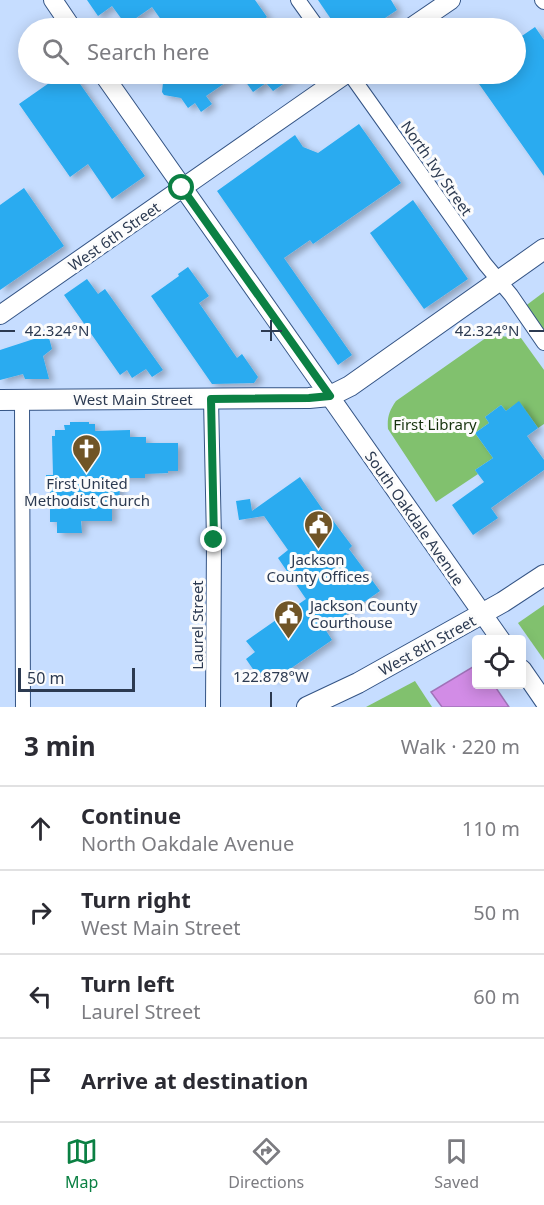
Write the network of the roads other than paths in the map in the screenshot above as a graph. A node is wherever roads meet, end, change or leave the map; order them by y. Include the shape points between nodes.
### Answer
1 (53, 0) edge
2 (298, 0) edge
3 (451, 0) edge
4 (65, 18) edge
5 (311, 18) edge
6 (425, 18) edge
7 (111, 84) edge
8 (333, 84) edge
9 (355, 84) edge
10 (182, 188) junction
11 (544, 249) edge
12 (499, 281) junction
13 (0, 315) edge
14 (544, 343) edge
15 (330, 396) junction
16 (211, 399) junction
17 (0, 400) edge
18 (22, 400) junction
19 (544, 575) edge
20 (483, 614) junction
21 (498, 635) edge
22 (526, 675) edge
23 (544, 701) edge
24 (22, 707) edge
25 (213, 707) edge
26 (307, 707) edge

1 - 4 street
2 - 5 street
3 - 6 street
7 - 10 street, South Oakdale Avenue
8 - 10 street, West 6th Street
9 - 12 street, North Ivy Street
10 - 13 street, West 6th Street
10 - 15 street, South Oakdale Avenue
11 - 12 main road, West Main Street
12 - 14 street, North Ivy Street
12 - 15 main road, West Main Street
15 - 16 main road, West Main Street
15 - 20 street, South Oakdale Avenue
16 - 18 main road, West Main Street
16 - 25 street, Laurel Street
17 - 18 main road, West Main Street
18 - 24 street
19 - 20 main road, West 8th Street
20 - 21 street, South Oakdale Avenue
20 - 26 main road, West 8th Street
22 - 23 street

